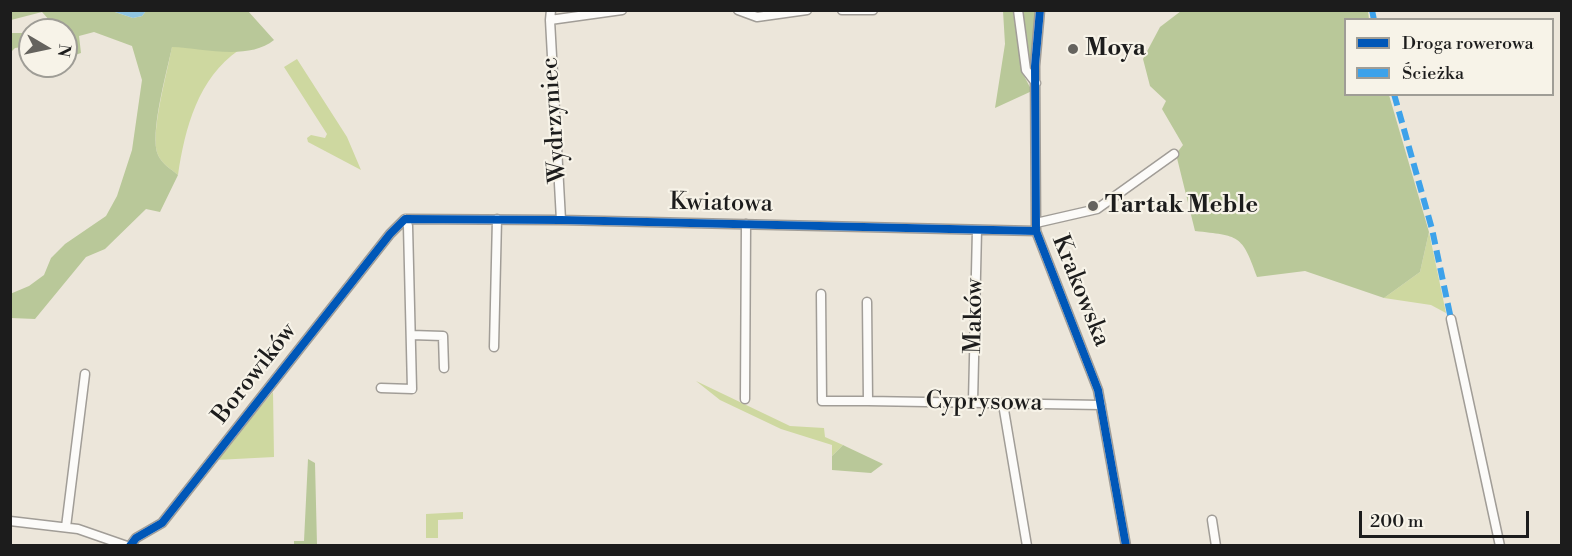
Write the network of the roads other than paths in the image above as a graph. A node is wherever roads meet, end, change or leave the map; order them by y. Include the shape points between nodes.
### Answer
1 (551, 10) edge
2 (622, 10) edge
3 (738, 10) edge
4 (807, 10) edge
5 (842, 10) edge
6 (873, 10) edge
7 (1018, 10) edge
8 (1040, 10) edge
9 (550, 20) junction
10 (1036, 84) junction
11 (1174, 154) dead end
12 (405, 219) junction
13 (497, 219) junction
14 (561, 220) junction
15 (746, 224) junction
16 (1036, 227) junction
17 (977, 230) junction
18 (822, 294) dead end
19 (867, 302) dead end
20 (1451, 319) dead end
21 (411, 335) junction
22 (494, 348) dead end
23 (444, 368) dead end
24 (85, 374) dead end
25 (381, 388) dead end
26 (746, 399) dead end
27 (867, 401) junction
28 (973, 402) junction
29 (1003, 404) junction
30 (1101, 405) junction
31 (1212, 520) dead end
32 (10, 521) edge
33 (66, 527) junction
34 (129, 546) edge
35 (1027, 546) edge
36 (1126, 546) edge
37 (1216, 546) edge
38 (1500, 546) edge

1 - 9 street, Wydrzyniec
2 - 9 street
3 - 4 street via 757,17
5 - 6 street
7 - 10 street via 1026,70
8 - 10 street, Krakowska
9 - 14 street, Wydrzyniec
10 - 16 street, Krakowska
11 - 16 street, Krakowska via 1097,209
12 - 13 street, Kwiatowa
12 - 21 street
12 - 34 street, Borowików via 162,523
13 - 14 street, Kwiatowa
13 - 22 street
14 - 15 street, Kwiatowa
15 - 17 street, Kwiatowa
15 - 26 street
16 - 17 street, Kwiatowa
16 - 30 street, Krakowska
17 - 28 street, Maków
18 - 27 street, Cyprysowa via 822,400
19 - 27 street
20 - 38 street
21 - 23 street via 443,336
21 - 25 street via 412,388
24 - 33 street
27 - 28 street, Cyprysowa
28 - 29 street, Cyprysowa
29 - 30 street, Cyprysowa
29 - 35 street
30 - 36 street, Krakowska
31 - 37 street
32 - 33 street
33 - 34 street

